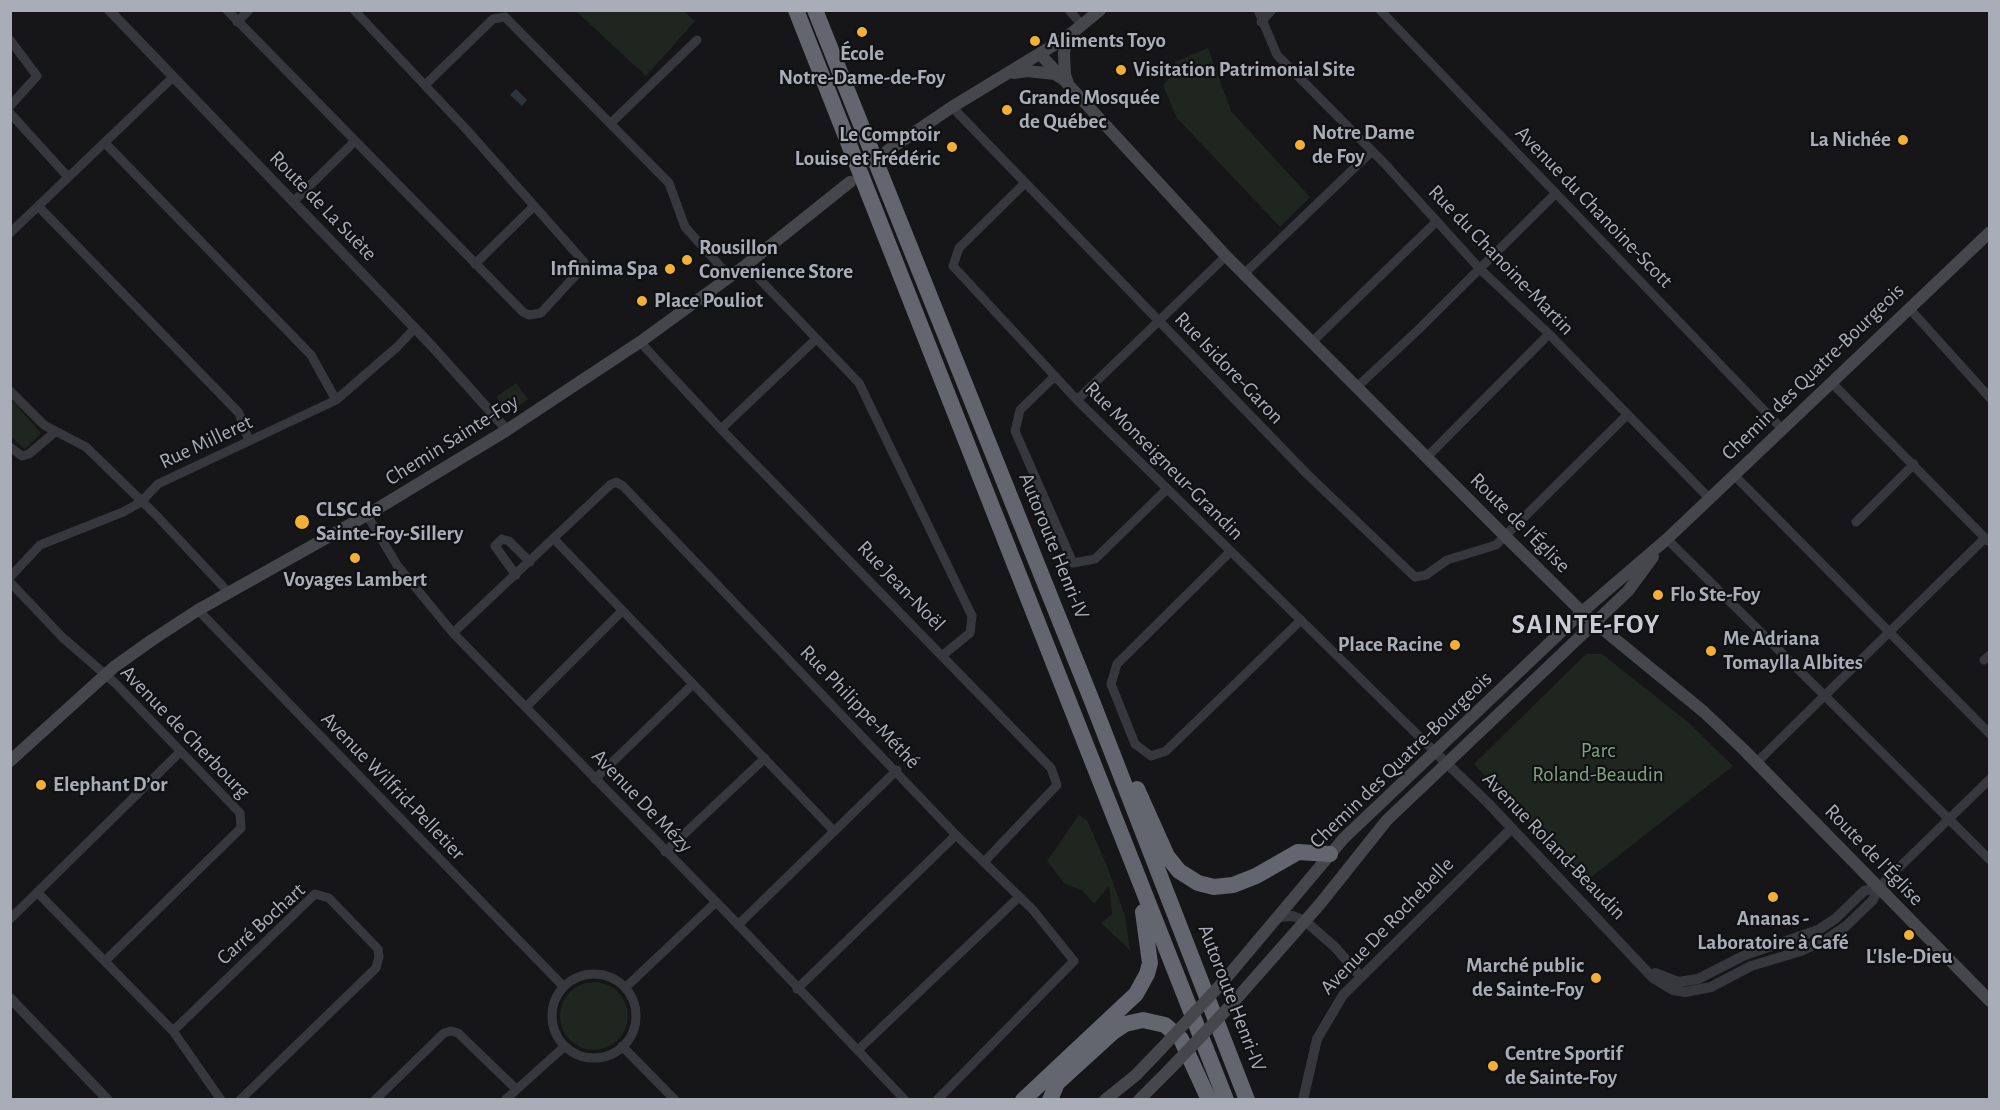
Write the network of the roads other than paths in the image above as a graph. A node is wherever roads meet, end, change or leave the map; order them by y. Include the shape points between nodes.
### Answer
1 (227, 10) edge
2 (249, 10) edge
3 (354, 10) edge
4 (796, 10) edge
5 (815, 10) edge
6 (1069, 10) edge
7 (1100, 10) edge
8 (1258, 10) edge
9 (1272, 10) edge
10 (1380, 10) edge
11 (114, 12) edge
12 (237, 22) junction
13 (1261, 22) junction
14 (1082, 25) junction
15 (1067, 37) junction
16 (10, 40) edge
17 (697, 40) dead end
18 (1040, 54) junction
19 (1006, 75) junction
20 (171, 78) junction
21 (1069, 84) junction
22 (425, 85) junction
23 (10, 106) edge
24 (952, 107) junction
25 (10, 113) edge
26 (611, 123) junction
27 (354, 142) junction
28 (105, 143) junction
29 (886, 151) dead end
30 (1372, 151) junction
31 (68, 177) junction
32 (850, 182) dead end
33 (1025, 183) junction
34 (1555, 194) junction
35 (292, 202) junction
36 (38, 206) junction
37 (534, 206) junction
38 (1436, 222) junction
39 (1989, 232) edge
40 (10, 233) edge
41 (1226, 256) junction
42 (475, 264) junction
43 (746, 265) junction
44 (1480, 269) junction
45 (1244, 274) junction
46 (730, 277) junction
47 (1909, 308) junction
48 (1158, 322) junction
49 (414, 329) junction
50 (1549, 334) junction
51 (816, 339) junction
52 (640, 342) junction
53 (1312, 342) junction
54 (1055, 376) junction
55 (1831, 382) junction
56 (1357, 387) junction
57 (10, 391) edge
58 (1989, 398) edge
59 (336, 400) junction
60 (1077, 400) junction
61 (1627, 415) junction
62 (721, 429) junction
63 (1782, 429) junction
64 (507, 430) junction
65 (55, 432) junction
66 (249, 441) junction
67 (10, 447) edge
68 (1427, 457) junction
69 (1914, 464) junction
70 (1734, 475) junction
71 (1167, 489) junction
72 (1709, 498) junction
73 (141, 502) junction
74 (367, 515) junction
75 (1856, 522) dead end
76 (1505, 536) junction
77 (554, 540) junction
78 (1666, 540) junction
79 (1987, 540) edge
80 (1230, 552) junction
81 (530, 562) junction
82 (516, 575) junction
83 (10, 577) edge
84 (10, 582) edge
85 (229, 593) junction
86 (198, 610) junction
87 (622, 611) junction
88 (1582, 612) junction
89 (1301, 620) junction
90 (1595, 623) junction
91 (1890, 632) junction
92 (453, 633) junction
93 (943, 655) junction
94 (105, 676) junction
95 (692, 685) junction
96 (1824, 695) junction
97 (526, 707) junction
98 (1989, 734) edge
99 (1107, 742) junction
100 (180, 752) junction
101 (1436, 753) junction
102 (765, 758) junction
103 (10, 761) edge
104 (1756, 763) junction
105 (1447, 764) junction
106 (897, 770) junction
107 (595, 779) junction
108 (1989, 779) edge
109 (1948, 820) junction
110 (1512, 828) junction
111 (834, 831) junction
112 (957, 835) junction
113 (665, 852) junction
114 (1330, 854) junction
115 (1989, 860) edge
116 (985, 861) junction
117 (1879, 887) junction
118 (1142, 891) junction
119 (38, 893) junction
120 (1019, 897) junction
121 (716, 902) junction
122 (1278, 917) junction
123 (10, 919) edge
124 (1305, 921) junction
125 (738, 924) junction
126 (105, 961) junction
127 (1361, 977) junction
128 (563, 986) junction
129 (625, 988) junction
130 (797, 989) junction
131 (10, 998) edge
132 (1989, 1001) edge
133 (173, 1031) junction
134 (565, 1046) junction
135 (622, 1046) junction
136 (858, 1050) junction
137 (516, 1089) junction
138 (1026, 1097) edge
139 (108, 1100) edge
140 (221, 1100) edge
141 (240, 1100) edge
142 (375, 1100) edge
143 (505, 1100) edge
144 (675, 1100) edge
145 (905, 1100) edge
146 (937, 1100) edge
147 (1050, 1100) edge
148 (1105, 1100) edge
149 (1139, 1100) edge
150 (1209, 1100) edge
151 (1226, 1100) edge
152 (1247, 1100) edge
153 (1303, 1100) edge

1 - 12 street
2 - 12 street
3 - 22 street
4 - 118 highway, Autoroute Henri-IV
5 - 99 highway, Autoroute Henri-IV
6 - 14 street
7 - 14 main road
8 - 13 street, Rue du Chanoine-Martin
9 - 13 street
10 - 34 street, Avenue du Chanoine-Scott
11 - 20 street, Route de La Suète
12 - 27 street
13 - 30 street, Rue du Chanoine-Martin via 1277,55
14 - 15 main road
15 - 18 main road
15 - 21 main road via 1064,53
16 - 23 street via 37,76
17 - 26 street
18 - 19 main road
18 - 21 main road, Route de l'Église
19 - 21 main road via 1027,71 1055,74
19 - 24 main road
20 - 28 street
20 - 35 street, Route de La Suète
21 - 41 main road, Route de l'Église
22 - 26 street via 493,19 505,17
22 - 37 street
24 - 29 main road
24 - 33 street, Rue Isidore-Garon
25 - 31 street
26 - 46 street via 669,183 686,227
27 - 35 street
27 - 42 street
28 - 31 street
28 - 59 street via 311,355
30 - 38 street, Rue du Chanoine-Martin
30 - 45 street
31 - 36 street
32 - 43 main road, Chemin Sainte-Foy
33 - 48 street, Rue Isidore-Garon
33 - 54 street, Rue Monseigneur-Grandin via 959,248 953,266
34 - 44 street
34 - 63 street, Avenue du Chanoine-Scott
35 - 49 street, Route de La Suète
36 - 40 street
36 - 66 street via 238,413
37 - 42 street
37 - 42 street via 584,262 541,313 529,315
38 - 44 street, Rue du Chanoine-Martin
38 - 53 street
39 - 47 main road, Chemin des Quatre-Bourgeois
41 - 45 main road, Route de l'Église
41 - 48 street
43 - 46 main road, Chemin Sainte-Foy
43 - 51 street
44 - 50 street, Rue du Chanoine-Martin
44 - 56 street
45 - 53 main road, Route de l'Église
46 - 52 main road, Chemin Sainte-Foy
47 - 55 main road, Chemin des Quatre-Bourgeois
47 - 58 street
48 - 60 street
48 - 76 street, Rue Isidore-Garon via 1415,577 1426,575 1447,560 1486,550
49 - 59 street, Rue Milleret
49 - 64 street, Route de La Suète
50 - 61 street, Rue du Chanoine-Martin
50 - 68 street
51 - 62 street
51 - 93 street via 859,383 972,616 970,633
52 - 62 street, Rue Jean-Noël
52 - 64 main road, Chemin Sainte-Foy
53 - 56 main road, Route de l'Église
54 - 60 street, Rue Monseigneur-Grandin
54 - 71 street via 1020,410 1015,431 1073,564 1095,559
55 - 63 main road, Chemin des Quatre-Bourgeois
55 - 69 street
56 - 68 main road, Route de l'Église
57 - 65 street
59 - 66 street, Rue Milleret
60 - 71 street, Rue Monseigneur-Grandin
61 - 72 street, Rue du Chanoine-Martin
61 - 76 street
62 - 93 street, Rue Jean-Noël
63 - 70 main road, Chemin des Quatre-Bourgeois
64 - 74 main road, Chemin Sainte-Foy
65 - 67 street via 29,454 22,456
65 - 73 street via 86,447
66 - 73 street, Rue Milleret via 158,484
68 - 76 main road, Route de l'Église
69 - 75 street
69 - 79 street
70 - 72 main road, Chemin des Quatre-Bourgeois
70 - 91 street
71 - 80 street, Rue Monseigneur-Grandin
72 - 78 main road, Chemin des Quatre-Bourgeois
73 - 83 street, Rue Milleret via 40,545
73 - 85 street
74 - 85 main road, Chemin Sainte-Foy
74 - 92 street, Avenue De Mézy via 397,565
76 - 88 main road, Route de l'Église
77 - 81 street
77 - 87 street
77 - 106 street, Rue Philippe-Méthé via 616,482
78 - 88 main road, Chemin des Quatre-Bourgeois
78 - 90 main road, Chemin des Quatre-Bourgeois via 1628,591
78 - 96 street
79 - 91 street
80 - 89 street, Rue Monseigneur-Grandin
80 - 89 street via 1117,664 1111,684 1135,744 1151,756 1166,751
81 - 82 street
81 - 82 street via 509,541 501,539 495,546
82 - 92 street
84 - 94 street, Avenue de Cherbourg
85 - 86 main road, Chemin Sainte-Foy
86 - 94 main road, Chemin Sainte-Foy
86 - 128 street, Avenue Wilfrid-Pelletier
87 - 95 street
87 - 97 street
88 - 90 main road, Route de l'Église
88 - 101 main road, Chemin des Quatre-Bourgeois
89 - 101 street, Rue Monseigneur-Grandin
90 - 104 main road, Route de l'Église via 1704,712
90 - 105 main road, Chemin des Quatre-Bourgeois
91 - 96 street
91 - 98 street
92 - 97 street, Avenue De Mézy
93 - 116 street, Rue Jean-Noël via 1051,768 1057,785
94 - 100 street, Avenue de Cherbourg
94 - 103 main road, Chemin Sainte-Foy
95 - 102 street
95 - 107 street
96 - 104 street
96 - 109 street
97 - 107 street, Avenue De Mézy
99 - 114 highway via 1123,756 1167,856 1179,871 1198,883 1214,887 1233,885 1298,852
99 - 152 highway, Autoroute Henri-IV
100 - 119 street
100 - 126 street, Avenue de Cherbourg via 240,813 241,828
101 - 105 street, Avenue Roland-Beaudin
101 - 114 main road, Chemin des Quatre-Bourgeois
102 - 111 street
102 - 113 street
104 - 117 main road, Route de l'Église
105 - 110 street, Avenue Roland-Beaudin
105 - 124 main road, Chemin des Quatre-Bourgeois via 1387,820
106 - 111 street
106 - 112 street, Rue Philippe-Méthé
107 - 113 street, Avenue De Mézy
108 - 109 street
109 - 115 street
109 - 117 street
110 - 117 street, Avenue Roland-Beaudin via 1644,968 1678,982 1698,980 1745,955 1818,930 1864,891
110 - 127 street, Avenue De Rochebelle
111 - 125 street
112 - 116 street, Rue Philippe-Méthé
112 - 130 street
113 - 121 street, Avenue De Mézy
114 - 122 main road, Chemin des Quatre-Bourgeois
116 - 120 street, Rue Philippe-Méthé
117 - 132 main road, Route de l'Église
118 - 138 highway via 1150,950 1147,974 1141,985 1128,1002
118 - 151 highway, Autoroute Henri-IV
119 - 123 street
119 - 126 street
120 - 136 street
120 - 146 street, Rue Philippe-Méthé via 1074,961
121 - 125 street, Avenue De Mézy
121 - 129 street
122 - 124 street via 1293,916
122 - 148 main road, Chemin des Quatre-Bourgeois, bridge via 1161,1049
124 - 127 street
124 - 149 main road, Chemin des Quatre-Bourgeois, bridge
125 - 130 street, Avenue De Mézy
126 - 133 street
127 - 153 street, Avenue De Rochebelle via 1326,1018 1310,1061
128 - 129 street via 589,974 609,977
128 - 134 street via 553,1009 553,1022
129 - 135 street via 636,1011 636,1023
130 - 136 street, Avenue De Mézy
131 - 139 street
133 - 140 street
133 - 141 street, Carré Bochart via 315,894 329,898 378,949 376,968
134 - 135 street via 588,1057 601,1057
134 - 137 street
135 - 144 street
136 - 145 street, Avenue De Mézy
137 - 142 street via 458,1033 451,1031 444,1033
137 - 143 street
147 - 150 highway via 1057,1083 1113,1032 1143,1020 1165,1025 1181,1039

